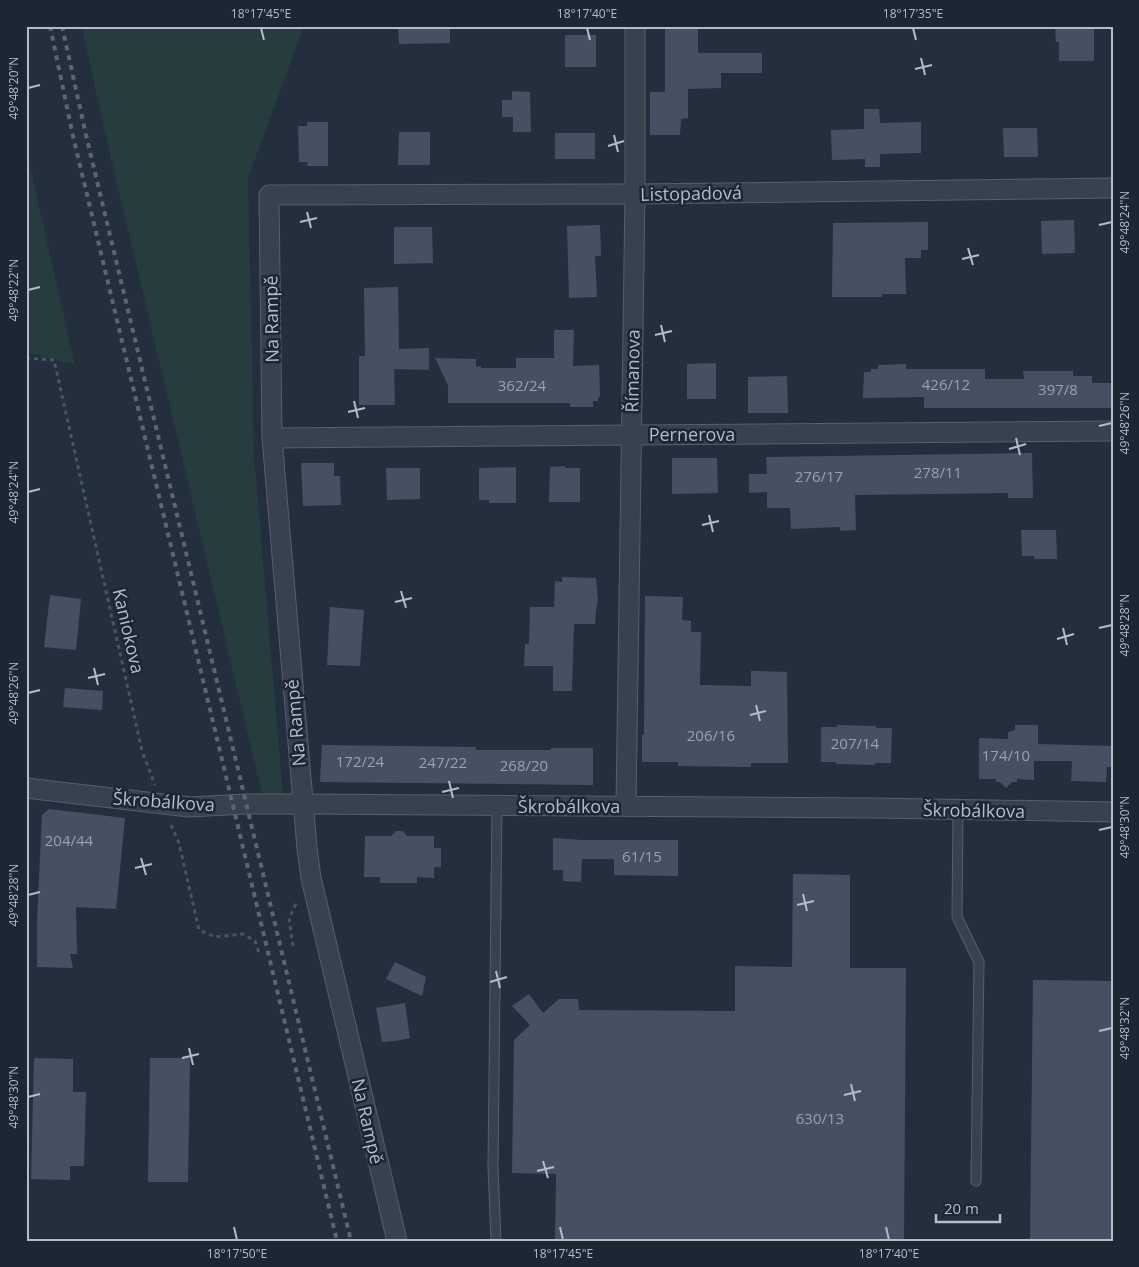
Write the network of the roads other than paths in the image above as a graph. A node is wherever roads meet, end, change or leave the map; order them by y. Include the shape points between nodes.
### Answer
1 (635, 26) edge
2 (1113, 188) edge
3 (635, 194) junction
4 (269, 195) joint
5 (1113, 431) edge
6 (631, 434) junction
7 (272, 438) junction
8 (26, 788) edge
9 (302, 804) junction
10 (497, 805) junction
11 (626, 806) junction
12 (958, 810) junction
13 (1113, 812) edge
14 (976, 1181) dead end
15 (397, 1241) edge
16 (496, 1241) edge

1 - 3 street, Římanova
2 - 3 street, Listopadová
3 - 4 street, Listopadová
3 - 6 street, Římanova
4 - 7 street, Na Rampě
5 - 6 street, Pernerova
6 - 7 street, Pernerova
6 - 11 street, Římanova
7 - 9 street, Na Rampě
8 - 9 street, Škrobálkova via 188,807
9 - 10 street, Škrobálkova
9 - 15 street, Na Rampě via 311,878
10 - 11 street, Škrobálkova
10 - 16 lane via 493,1166
11 - 12 street, Škrobálkova
12 - 13 street, Škrobálkova
12 - 14 lane via 957,917 979,962

